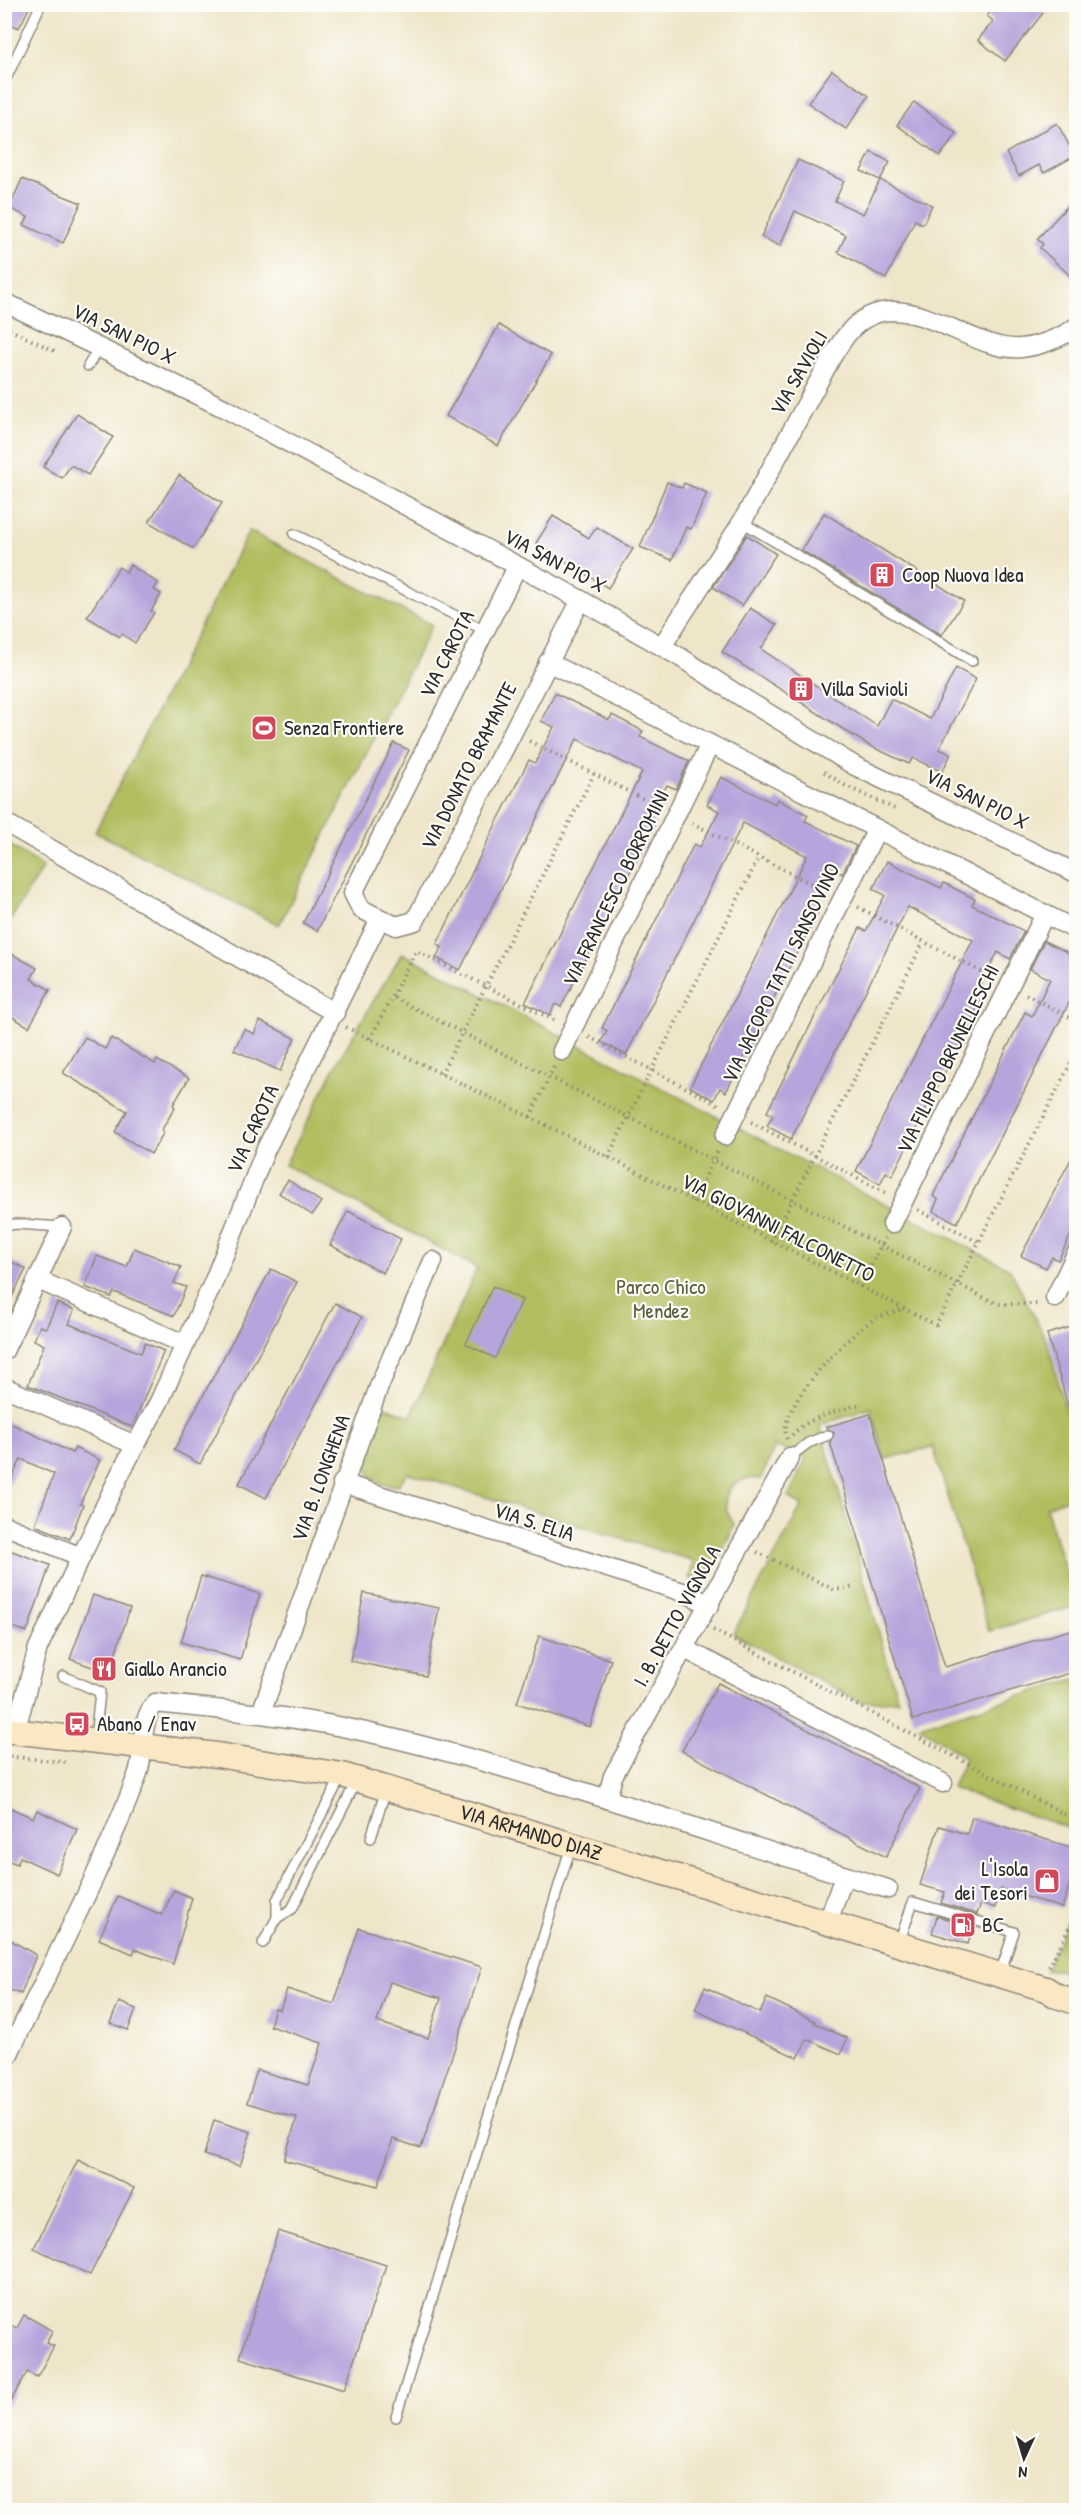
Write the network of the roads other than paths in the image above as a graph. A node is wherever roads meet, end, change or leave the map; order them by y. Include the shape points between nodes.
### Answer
1 (41, 4) edge
2 (4, 57) edge
3 (15, 62) junction
4 (4, 83) edge
5 (4, 302) edge
6 (1074, 333) edge
7 (99, 346) junction
8 (88, 366) dead end
9 (742, 522) junction
10 (294, 534) dead end
11 (517, 567) junction
12 (581, 600) junction
13 (484, 630) junction
14 (663, 646) junction
15 (548, 662) junction
16 (972, 662) dead end
17 (710, 744) junction
18 (11, 826) dead end
19 (877, 829) junction
20 (1077, 873) edge
21 (1045, 914) junction
22 (380, 919) junction
23 (1077, 930) edge
24 (333, 1017) junction
25 (562, 1051) road end
26 (725, 1136) road end
27 (892, 1224) road end
28 (4, 1226) edge
29 (62, 1227) joint
30 (1077, 1254) edge
31 (433, 1262) dead end
32 (38, 1280) junction
33 (1055, 1298) road end
34 (184, 1344) junction
35 (4, 1351) edge
36 (4, 1387) edge
37 (828, 1435) dead end
38 (135, 1445) junction
39 (789, 1449) joint
40 (342, 1484) junction
41 (4, 1525) edge
42 (81, 1557) junction
43 (710, 1605) junction
44 (685, 1650) junction
45 (63, 1676) dead end
46 (261, 1713) junction
47 (10, 1731) edge
48 (95, 1742) junction
49 (143, 1748) junction
50 (349, 1777) junction
51 (943, 1783) dead end
52 (386, 1789) junction
53 (607, 1798) junction
54 (371, 1838) dead end
55 (572, 1844) junction
56 (844, 1875) junction
57 (888, 1888) dead end
58 (277, 1918) junction
59 (828, 1922) junction
60 (263, 1944) dead end
61 (899, 1944) junction
62 (999, 1975) junction
63 (1046, 1980) junction
64 (1077, 1985) edge
65 (1077, 2002) edge
66 (4, 2064) edge
67 (396, 2417) dead end

1 - 3 lane
2 - 3 lane
3 - 4 lane
5 - 7 street, VIA SAN PIO X
6 - 9 street, VIA SAVIOLI via 1020,348 994,344 924,316 898,312 868,317 849,331 833,355
7 - 8 lane
7 - 11 street, VIA SAN PIO X via 226,409
9 - 14 street, VIA SAVIOLI
9 - 16 lane
10 - 13 lane
11 - 12 street, VIA SAN PIO X
11 - 13 street, VIA CAROTA
12 - 14 street, VIA SAN PIO X
12 - 15 street, VIA DONATO BRAMANTE
13 - 22 street, VIA CAROTA via 353,893 361,909
14 - 20 street, VIA SAN PIO X via 855,766
15 - 17 street
15 - 22 street, VIA DONATO BRAMANTE via 415,921 396,926
17 - 19 street
17 - 25 street, VIA FRANCESCO BORROMINI
18 - 24 street
19 - 21 street
19 - 26 street, VIA JACOPO TATTI SANSOVINO
21 - 23 street
21 - 27 street, VIA FILIPPO BRUNELLESCHI
22 - 24 street, VIA CAROTA
24 - 34 street, VIA CAROTA via 265,1151 213,1283
28 - 29 lane
29 - 32 street
30 - 33 street
31 - 40 street, VIA B. LONGHENA
32 - 34 street
32 - 35 street
34 - 38 street, VIA CAROTA
36 - 38 street
37 - 39 lane
38 - 42 street, VIA CAROTA
39 - 43 street, I. B. DETTO VIGNOLA
40 - 43 street, VIA S. ELIA via 686,1593
40 - 46 street, VIA B. LONGHENA
41 - 42 street
42 - 47 street, VIA CAROTA via 38,1648
43 - 44 street, I. B. DETTO VIGNOLA
44 - 51 street
44 - 53 street, I. B. DETTO VIGNOLA via 613,1776
45 - 48 lane via 100,1692
46 - 49 street via 155,1703 145,1715
46 - 53 street via 405,1742
47 - 48 street, VIA ARMANDO DIAZ
48 - 49 street, VIA ARMANDO DIAZ
49 - 50 street, VIA ARMANDO DIAZ via 217,1755
49 - 66 street via 138,1773 97,1869
50 - 52 street, VIA ARMANDO DIAZ
50 - 58 lane via 277,1900
50 - 58 lane via 292,1909
52 - 54 lane
52 - 55 street, VIA ARMANDO DIAZ
53 - 56 street
55 - 59 street, VIA ARMANDO DIAZ
55 - 67 lane
56 - 57 street
56 - 59 street
58 - 60 lane
59 - 61 street, VIA ARMANDO DIAZ
61 - 62 street, VIA ARMANDO DIAZ
61 - 62 lane via 913,1902 1014,1932
62 - 63 street, VIA ARMANDO DIAZ
63 - 64 street, VIA ARMANDO DIAZ
63 - 65 street, VIA ARMANDO DIAZ via 1057,1996

